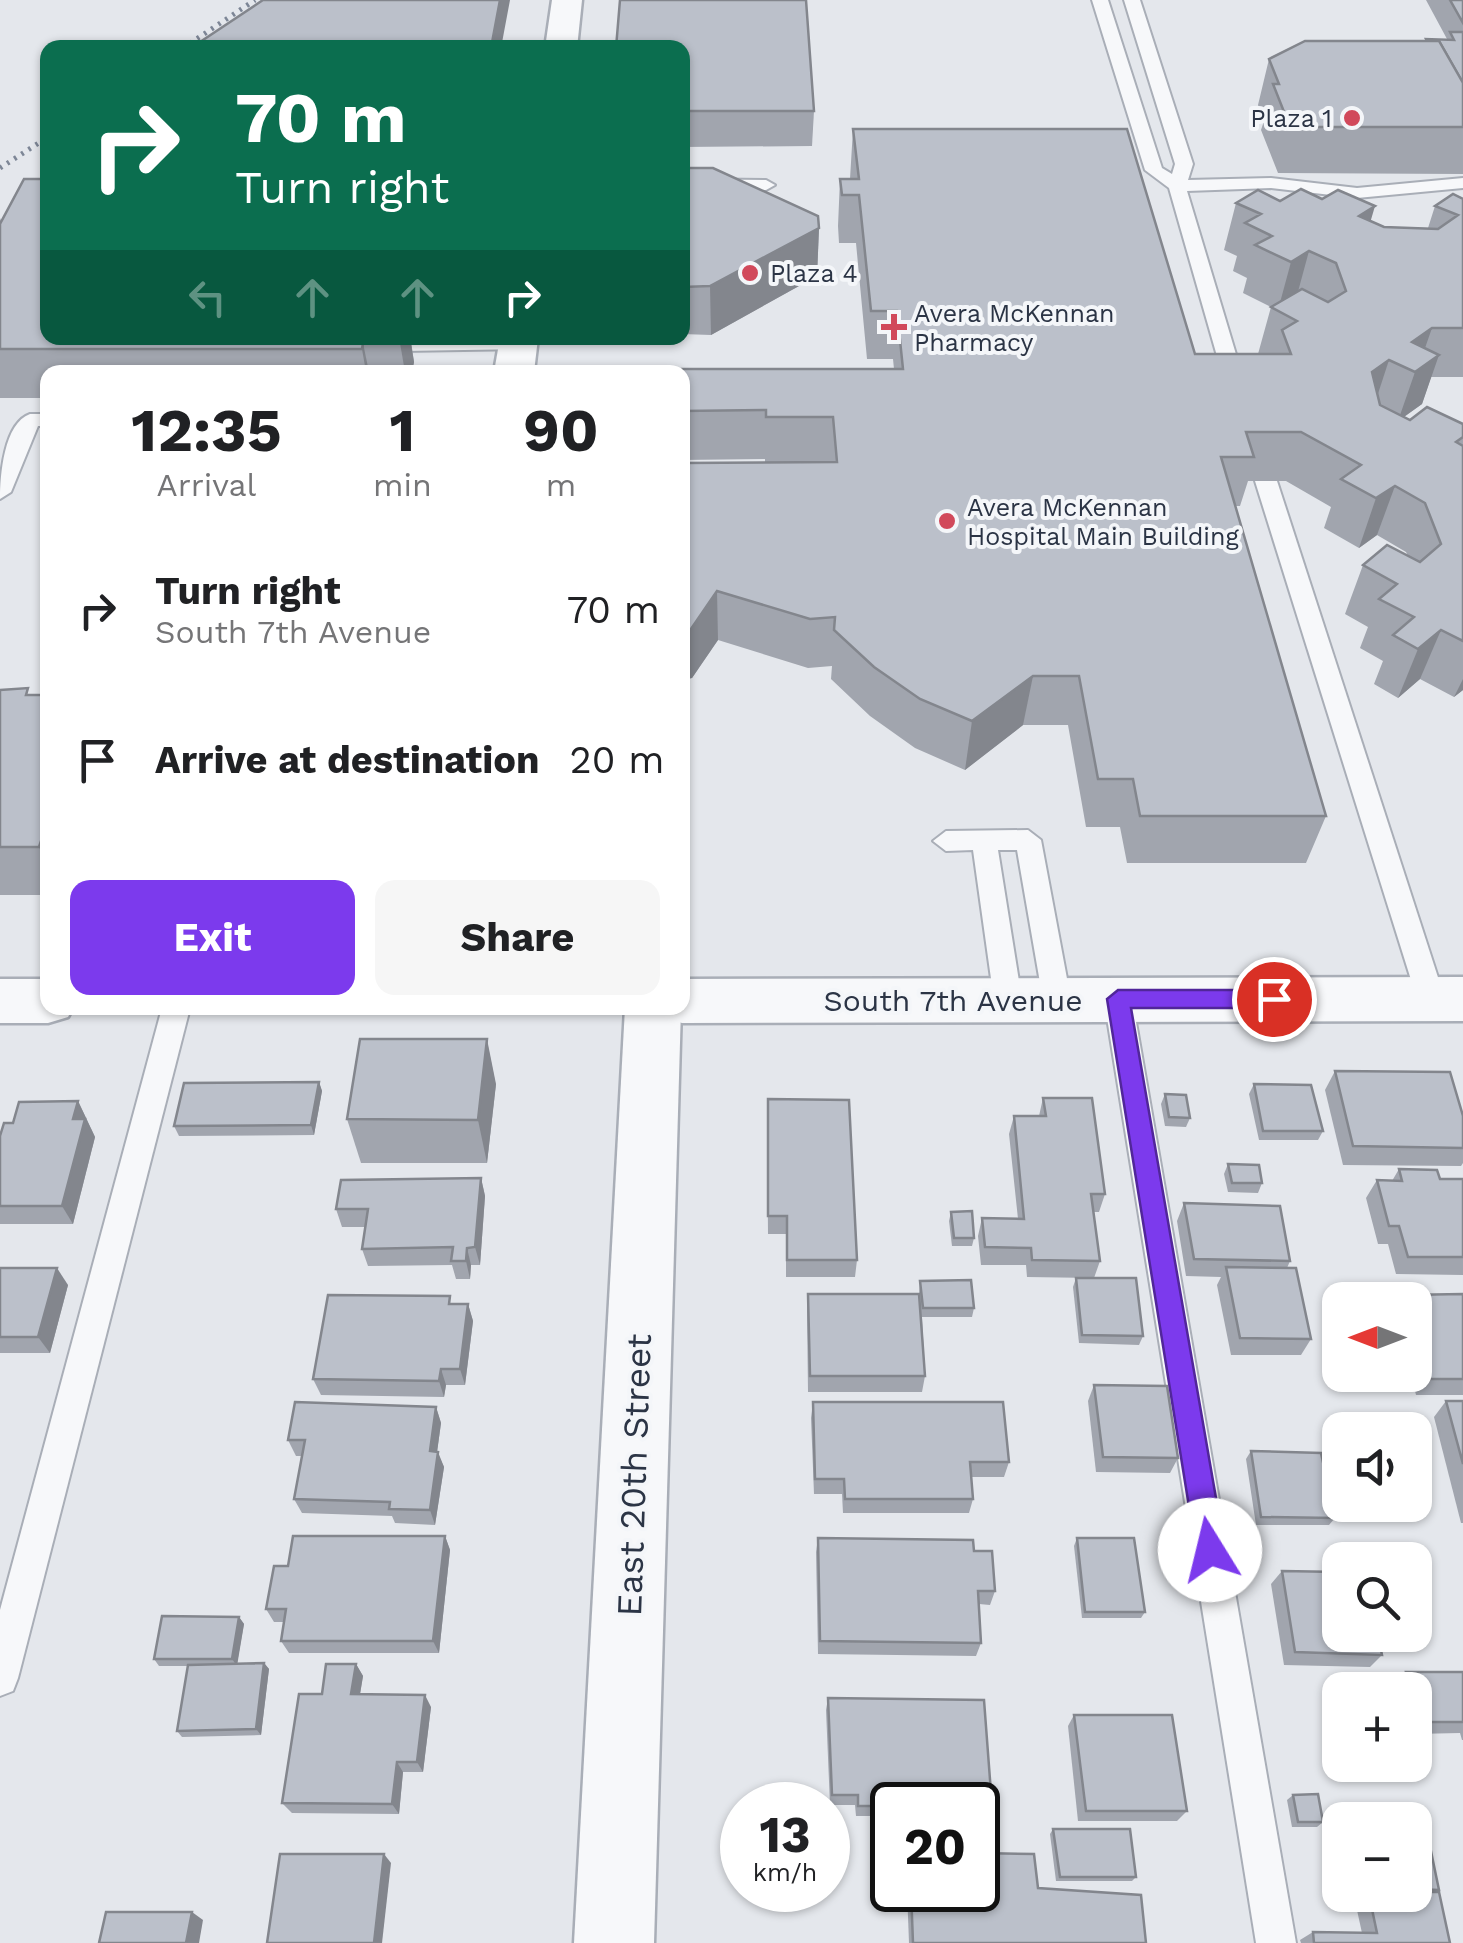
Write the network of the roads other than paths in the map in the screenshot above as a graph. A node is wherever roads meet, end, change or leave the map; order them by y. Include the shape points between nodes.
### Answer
1 (568, 0) edge
2 (1100, 0) edge
3 (1132, 0) edge
4 (562, 40) edge
5 (1158, 81) junction
6 (1127, 82) junction
7 (1463, 183) edge
8 (690, 184) edge
9 (766, 185) dead end
10 (1177, 186) junction
11 (517, 352) edge
12 (390, 362) edge
13 (1240, 403) edge
14 (40, 420) edge
15 (1266, 481) edge
16 (0, 492) edge
17 (946, 840) dead end
18 (984, 840) junction
19 (1118, 999) junction
20 (1447, 999) edge
21 (1032, 1000) junction
22 (0, 1001) edge
23 (40, 1001) edge
24 (690, 1001) edge
25 (174, 1015) edge
26 (653, 1015) edge
27 (0, 1678) edge
28 (614, 1943) edge
29 (1276, 1943) edge

1 - 4 street
2 - 6 lane
3 - 5 lane
5 - 6 lane
5 - 10 lane via 1184,164
6 - 10 lane via 1154,170
7 - 10 lane via 1357,193 1272,182
8 - 9 lane
10 - 13 lane
11 - 12 lane via 393,346
14 - 16 lane via 30,420
15 - 20 lane
17 - 18 lane
18 - 21 lane
18 - 21 lane via 1028,840
19 - 20 street, South 7th Avenue
19 - 21 street, South 7th Avenue
19 - 29 lane
21 - 24 street, South 7th Avenue
22 - 23 street
25 - 27 lane
26 - 28 street, East 20th Street

